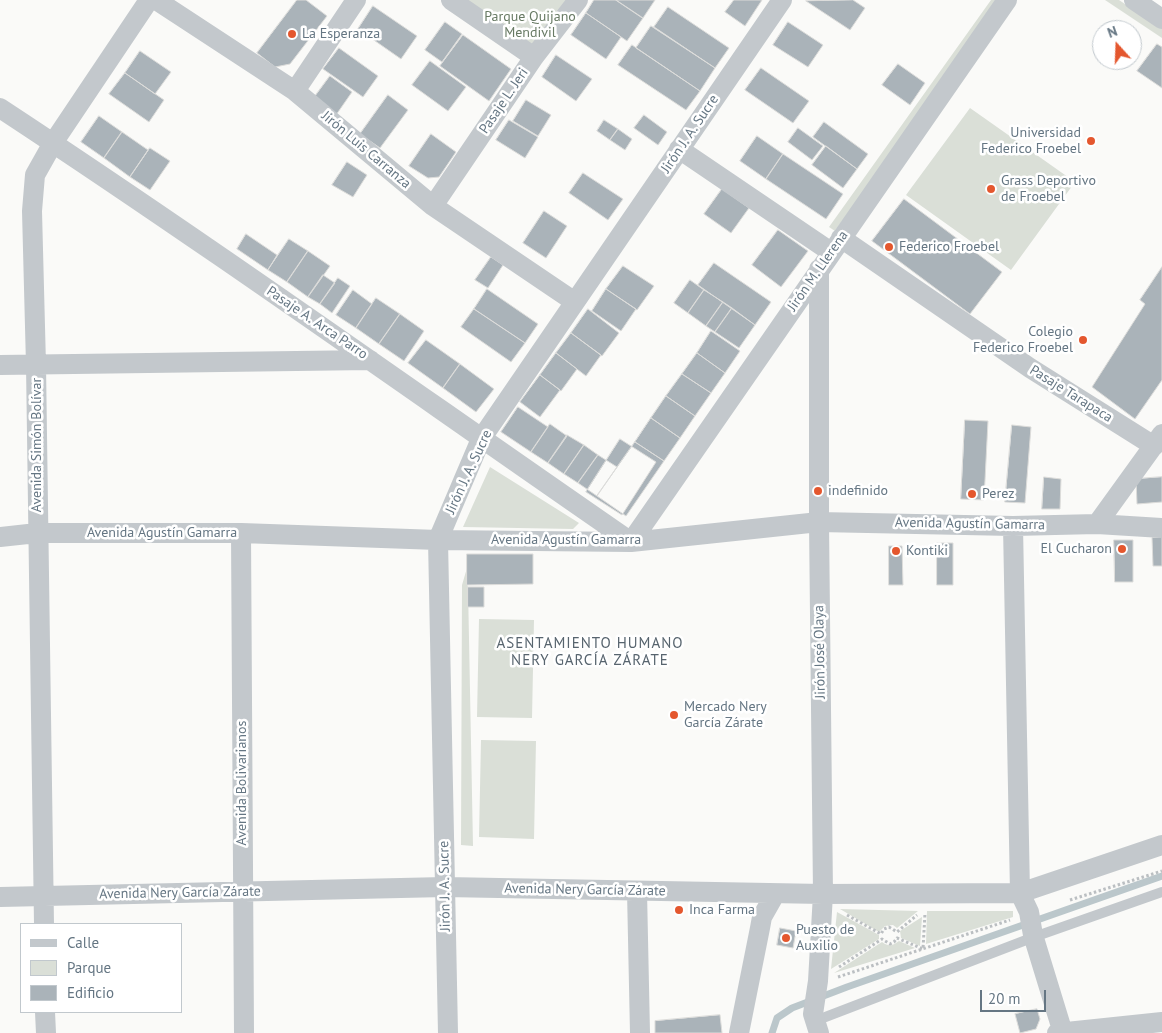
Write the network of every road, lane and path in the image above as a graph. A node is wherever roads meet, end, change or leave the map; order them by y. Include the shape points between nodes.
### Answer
1 (149, 0) edge
2 (156, 0) edge
3 (356, 0) edge
4 (452, 0) edge
5 (578, 0) edge
6 (782, 0) edge
7 (1007, 0) edge
8 (1134, 0) edge
9 (1162, 19) edge
10 (534, 57) junction
11 (295, 91) junction
12 (0, 108) edge
13 (54, 143) junction
14 (679, 150) junction
15 (433, 206) junction
16 (836, 245) junction
17 (819, 269) junction
18 (575, 302) junction
19 (370, 360) junction
20 (0, 365) edge
21 (36, 365) junction
22 (481, 439) junction
23 (1158, 440) edge
24 (819, 522) junction
25 (1097, 524) junction
26 (1013, 526) junction
27 (1162, 528) edge
28 (241, 533) junction
29 (38, 534) junction
30 (0, 537) edge
31 (438, 540) junction
32 (631, 542) junction
33 (1162, 845) edge
34 (1162, 871) edge
35 (445, 887) junction
36 (637, 891) junction
37 (242, 892) junction
38 (1162, 892) edge
39 (1020, 893) junction
40 (774, 894) junction
41 (823, 894) junction
42 (43, 896) junction
43 (0, 897) edge
44 (1065, 902) dead end
45 (1029, 912) junction
46 (843, 913) dead end
47 (44, 923) edge
48 (897, 932) junction
49 (881, 934) junction
50 (1033, 936) junction
51 (897, 938) junction
52 (882, 939) junction
53 (923, 949) junction
54 (823, 981) junction
55 (45, 1013) edge
56 (1162, 1022) edge
57 (815, 1023) edge
58 (46, 1033) edge
59 (244, 1033) edge
60 (448, 1033) edge
61 (640, 1033) edge
62 (739, 1033) edge
63 (1061, 1033) edge

1 - 13 street, Avenida Simón Bolívar
2 - 11 street, Jirón Luis Carranza
3 - 11 street
4 - 10 street
5 - 10 street, Pasaje L. Jeri
6 - 14 street, Jirón J. A. Sucre
7 - 16 street, Jirón M. Llerena
8 - 9 street
10 - 15 street, Pasaje L. Jeri
11 - 15 street, Jirón Luis Carranza
12 - 13 street, Pasaje A. Arca Parro
13 - 19 street, Pasaje A. Arca Parro
13 - 21 street, Avenida Simón Bolívar via 35,176 32,211
14 - 16 street, Pasaje Tarapaca
14 - 18 street, Jirón J. A. Sucre
15 - 18 street, Jirón Luis Carranza
16 - 17 street, Jirón M. Llerena
16 - 23 street, Pasaje Tarapaca via 1030,368
17 - 24 street, Jirón José Olaya
17 - 32 street, Jirón M. Llerena
18 - 22 street, Jirón J. A. Sucre
19 - 21 street
19 - 22 street, Pasaje A. Arca Parro
20 - 21 street
21 - 29 street, Avenida Simón Bolívar
22 - 31 street, Jirón J. A. Sucre
22 - 32 street, Pasaje A. Arca Parro
23 - 25 street
24 - 26 street, Avenida Agustín Gamarra
24 - 32 street, Avenida Agustín Gamarra
24 - 41 street, Jirón José Olaya
25 - 26 street, Avenida Agustín Gamarra
25 - 27 street, Avenida Agustín Gamarra
26 - 39 street
28 - 29 street, Avenida Agustín Gamarra
28 - 31 street, Avenida Agustín Gamarra
28 - 37 street, Avenida Bolivarianos
29 - 30 street, Avenida Agustín Gamarra
29 - 42 street, Avenida Simón Bolívar
31 - 32 street, Avenida Agustín Gamarra
31 - 35 street, Jirón J. A. Sucre
33 - 39 street, Avenida Nery García Zárate
34 - 44 path
35 - 36 street, Avenida Nery García Zárate
35 - 37 street, Avenida Nery García Zárate
35 - 60 street, Jirón J. A. Sucre
36 - 40 street, Avenida Nery García Zárate
36 - 61 street
37 - 42 street, Avenida Nery García Zárate
37 - 59 street, Avenida Bolivarianos
38 - 50 lane
39 - 41 street, Avenida Nery García Zárate
39 - 45 street
40 - 41 street, Avenida Nery García Zárate
40 - 62 street via 762,917
41 - 54 street, Jirón José Olaya
42 - 43 street, Avenida Nery García Zárate
42 - 47 street, Avenida Simón Bolívar
45 - 50 street
45 - 53 path
46 - 49 path
48 - 49 path via 889,927
48 - 51 path
48 - 53 path via 925,908
49 - 52 path
50 - 57 lane
50 - 63 street
51 - 52 path via 890,944
51 - 53 path
52 - 54 path via 828,974
53 - 54 path
54 - 57 street, Jirón José Olaya
55 - 58 street
56 - 63 street

